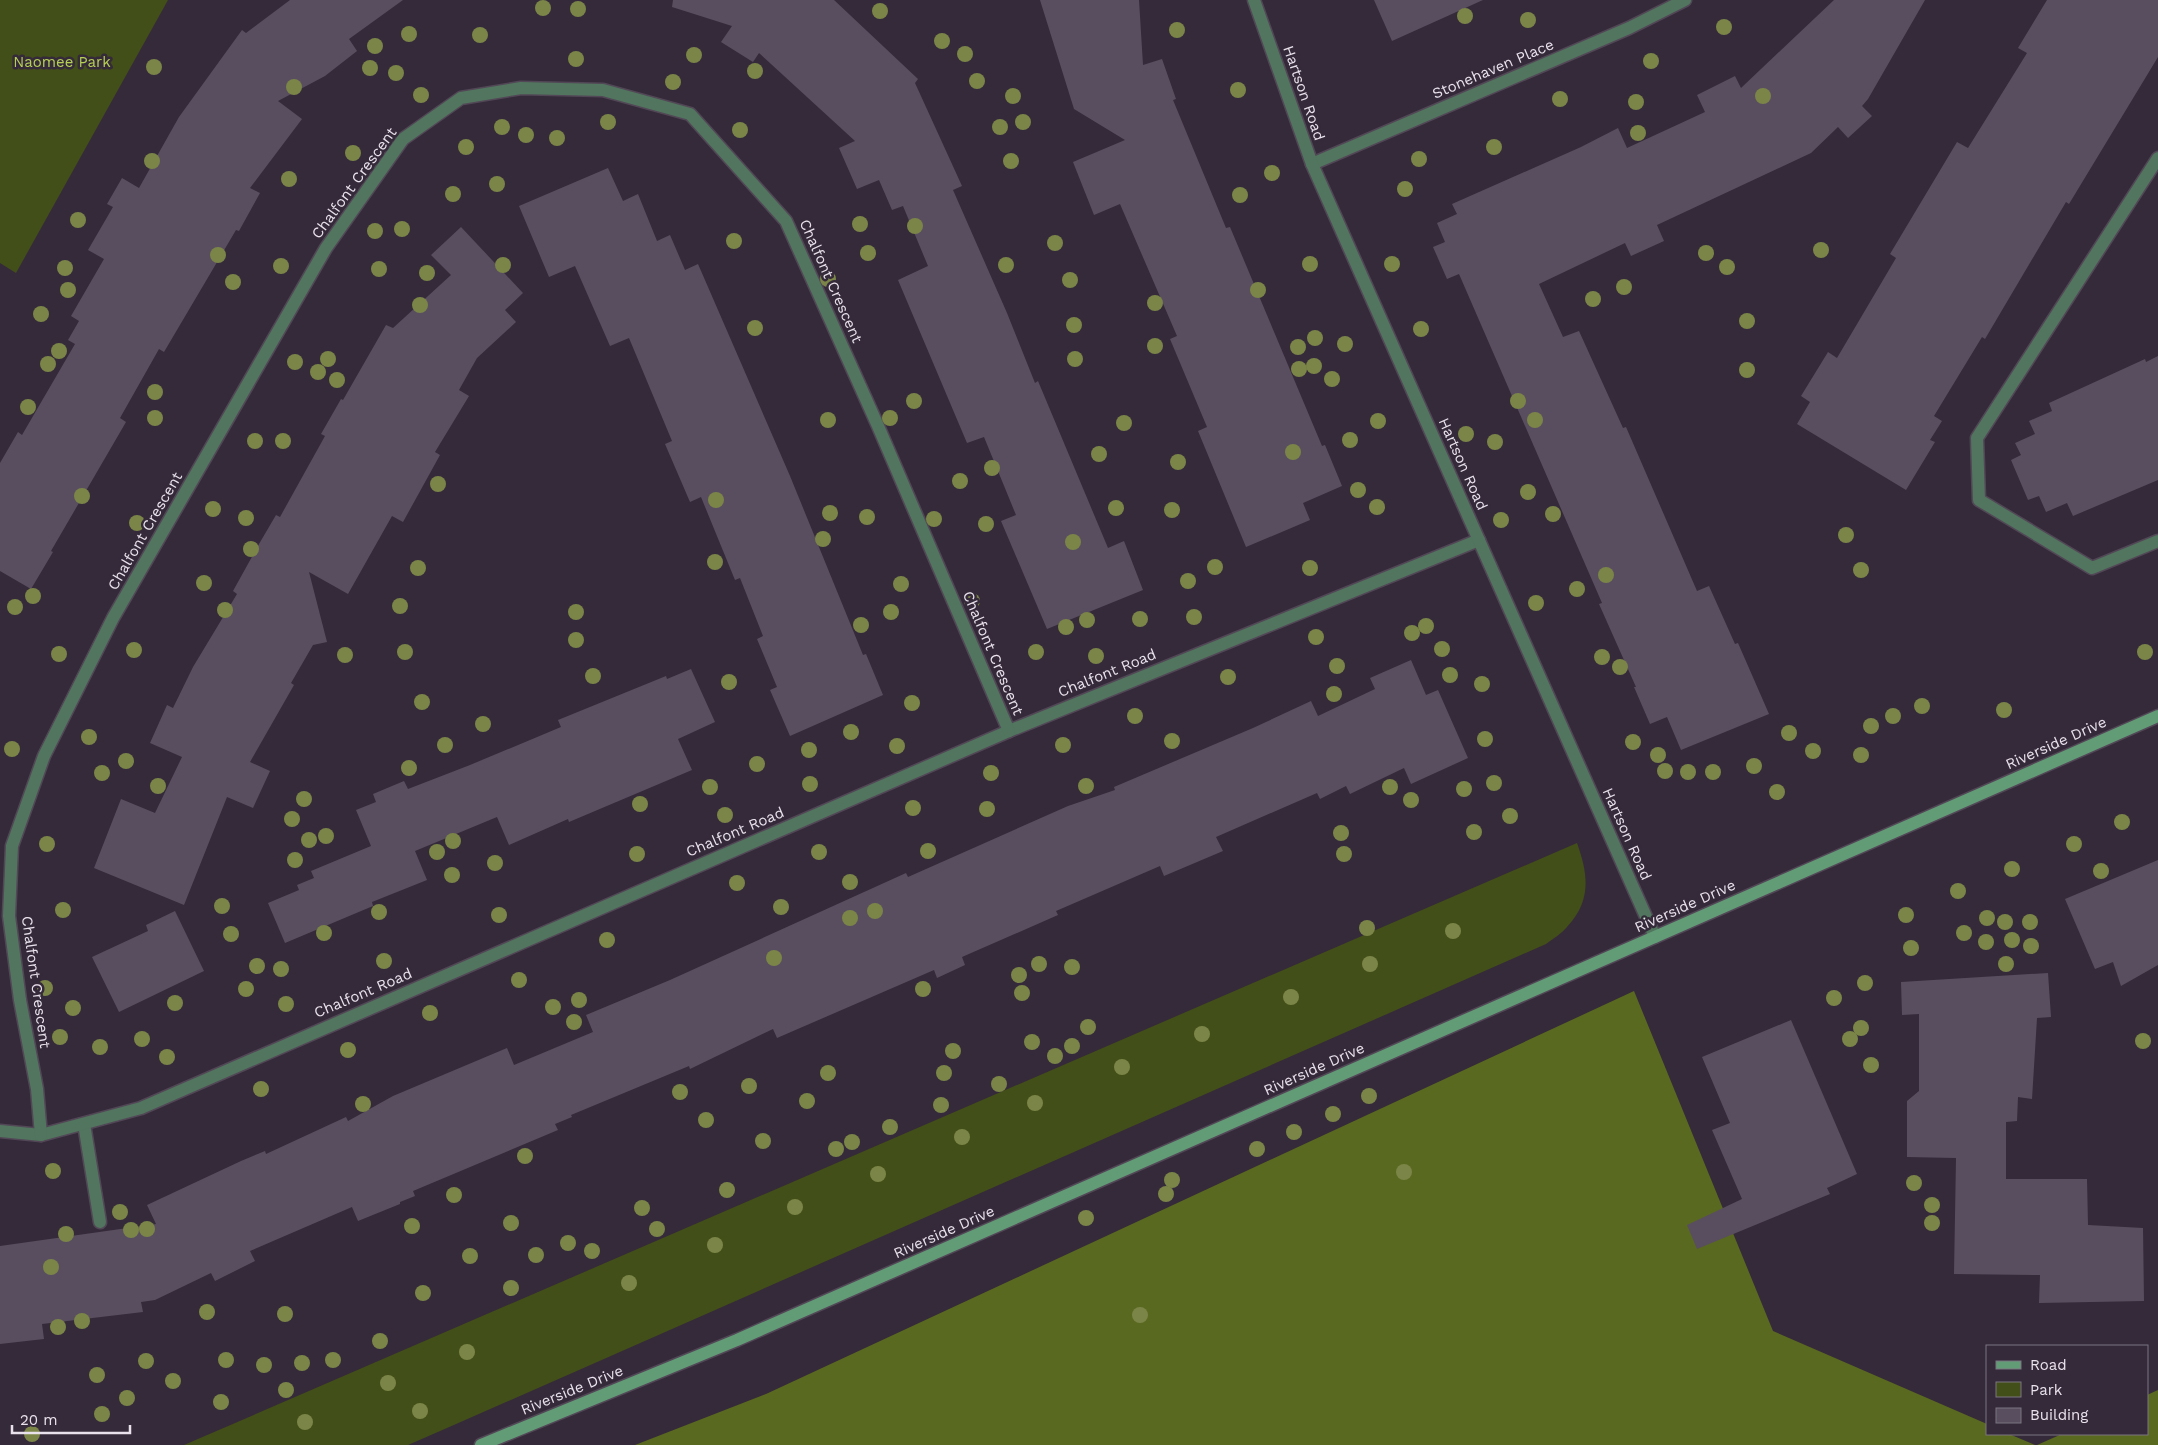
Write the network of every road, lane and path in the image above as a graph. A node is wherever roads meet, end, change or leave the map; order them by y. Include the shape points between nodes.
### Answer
1 (1254, 0) edge
2 (1685, 0) edge
3 (2158, 158) edge
4 (1312, 164) junction
5 (1479, 540) junction
6 (2158, 541) edge
7 (2158, 716) edge
8 (1009, 731) junction
9 (1655, 937) junction
10 (84, 1124) junction
11 (0, 1131) edge
12 (41, 1135) junction
13 (100, 1222) dead end
14 (481, 1445) edge

1 - 4 street, Hartson Road
2 - 4 street, Stonehaven Place via 1630,28
3 - 6 street via 1977,438 1979,500 2092,568
4 - 5 street, Hartson Road
5 - 8 street, Chalfont Road
5 - 9 street, Hartson Road
7 - 9 main road, Riverside Drive
8 - 10 street, Chalfont Road via 141,1108
8 - 12 street, Chalfont Crescent via 786,221 690,114 603,90 521,88 462,98 403,139 326,248 113,618 44,756 12,846 9,916
9 - 14 main road, Riverside Drive via 737,1340
10 - 12 street, Chalfont Road
10 - 13 street
11 - 12 street, Chalfont Road

